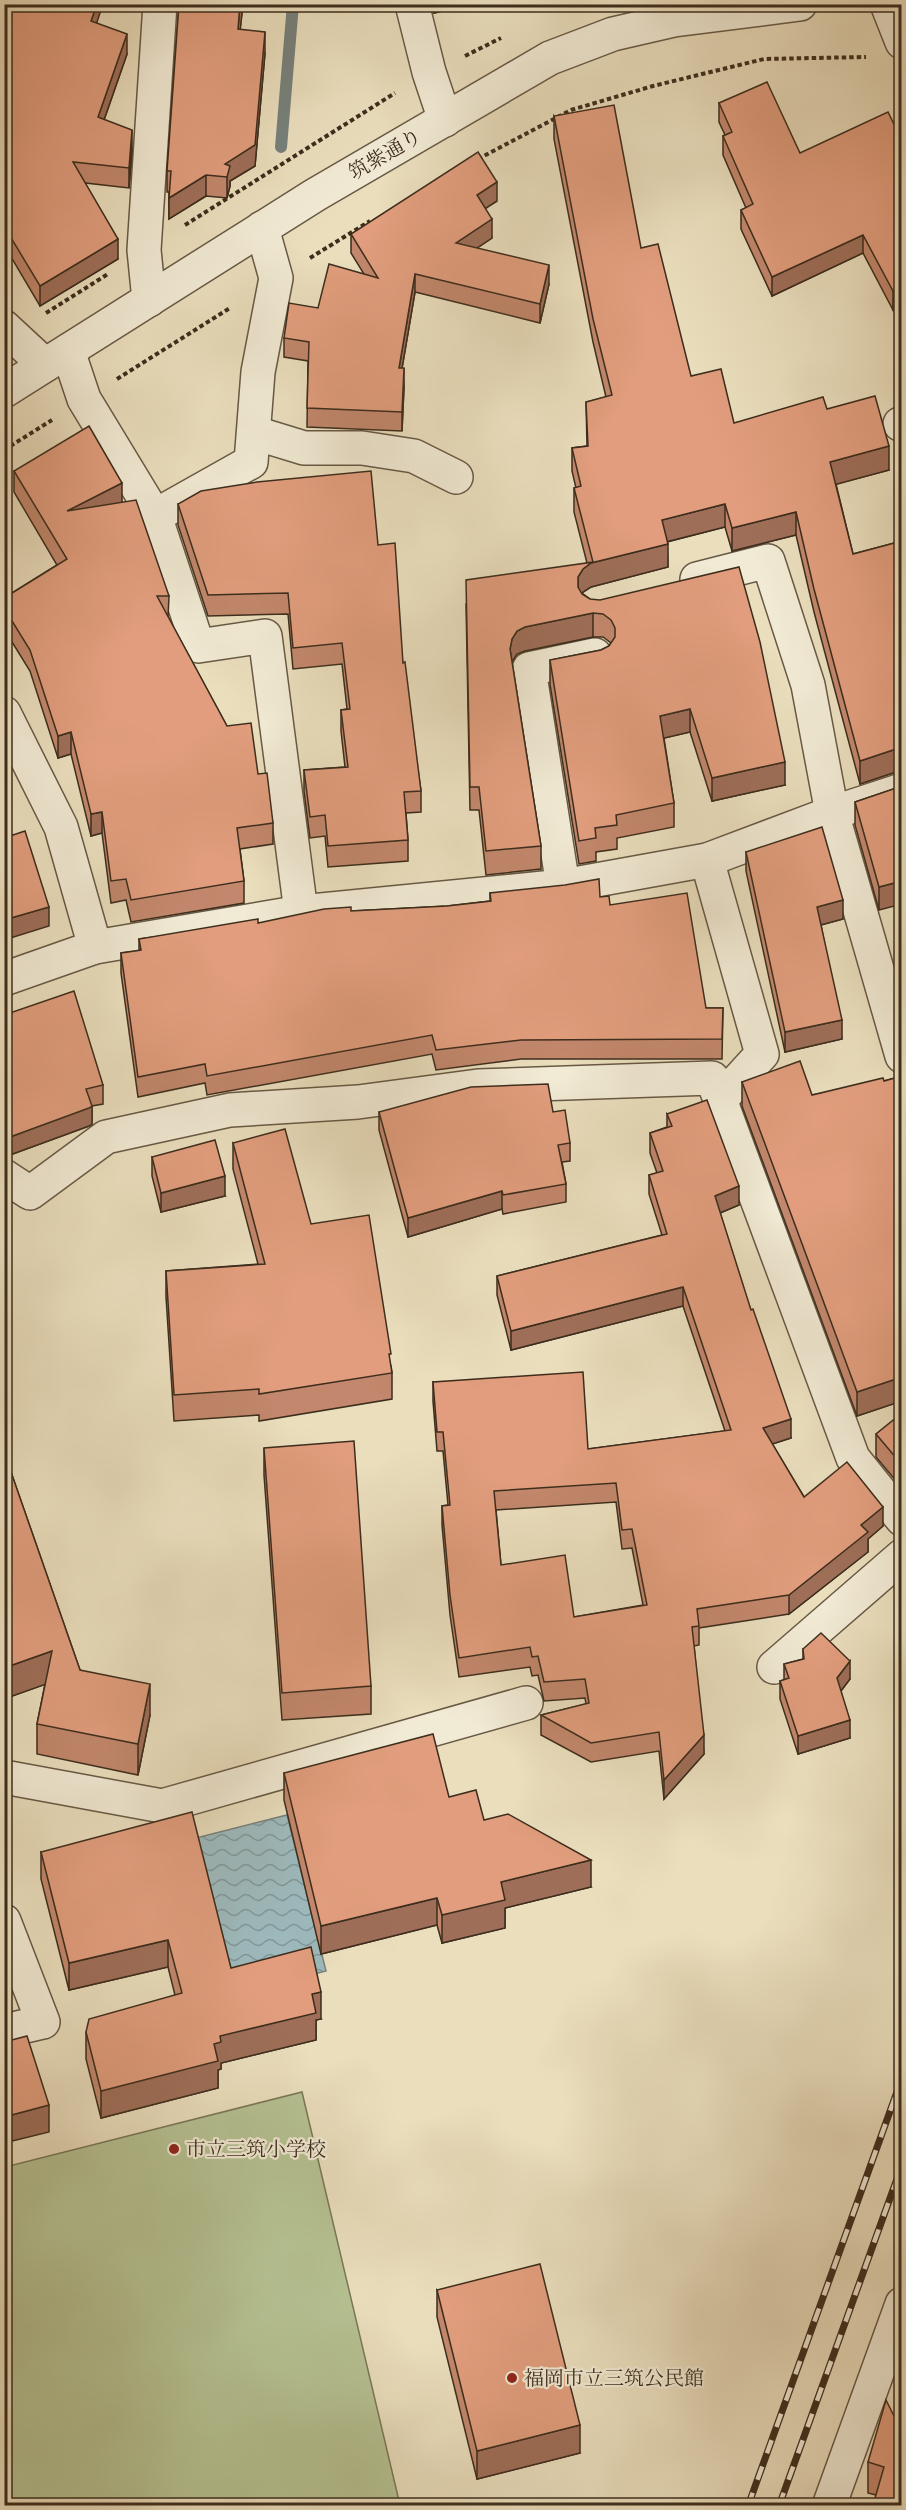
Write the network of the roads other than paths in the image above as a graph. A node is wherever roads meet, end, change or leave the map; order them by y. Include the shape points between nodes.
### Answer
1 (160, 4) edge
2 (412, 4) edge
3 (800, 4) edge
4 (887, 4) edge
5 (902, 42) edge
6 (445, 120) junction
7 (262, 228) junction
8 (149, 300) junction
9 (4, 327) edge
10 (57, 358) junction
11 (4, 391) edge
12 (255, 433) junction
13 (456, 477) dead end
14 (155, 516) junction
15 (665, 587) edge
16 (597, 655) edge
17 (4, 713) edge
18 (902, 790) edge
19 (832, 813) junction
20 (707, 860) junction
21 (563, 885) junction
22 (301, 912) junction
23 (95, 947) junction
24 (4, 979) edge
25 (902, 1056) edge
26 (720, 1100) junction
27 (4, 1176) edge
28 (902, 1519) edge
29 (902, 1556) edge
30 (774, 1667) dead end
31 (526, 1702) dead end
32 (4, 1777) edge
33 (4, 1921) edge
34 (4, 2031) edge
35 (902, 2304) edge
36 (829, 2505) edge

1 - 8 street via 144,250
2 - 6 street
3 - 6 street, 筑紫通り via 674,20 613,34 550,57
4 - 5 street
6 - 7 street, 筑紫通り
7 - 8 street, 筑紫通り
7 - 12 street via 276,278 258,372
8 - 10 street, 筑紫通り
9 - 10 street
10 - 11 street, 筑紫通り
10 - 14 street
12 - 13 street via 303,448 362,448 414,456
12 - 14 street via 251,462
14 - 22 street via 198,646 265,636
15 - 19 street via 768,561 808,685
16 - 21 street via 529,669
17 - 23 street via 61,827
18 - 19 street
19 - 20 street
19 - 25 street
20 - 21 street
20 - 26 street via 762,1054
21 - 22 street
22 - 23 street
23 - 24 street
26 - 27 street via 712,1078 478,1086 358,1102 230,1110 106,1137 30,1193
26 - 28 street via 853,1458
29 - 30 street
31 - 32 street via 162,1806
33 - 34 street via 43,2022
35 - 36 street

